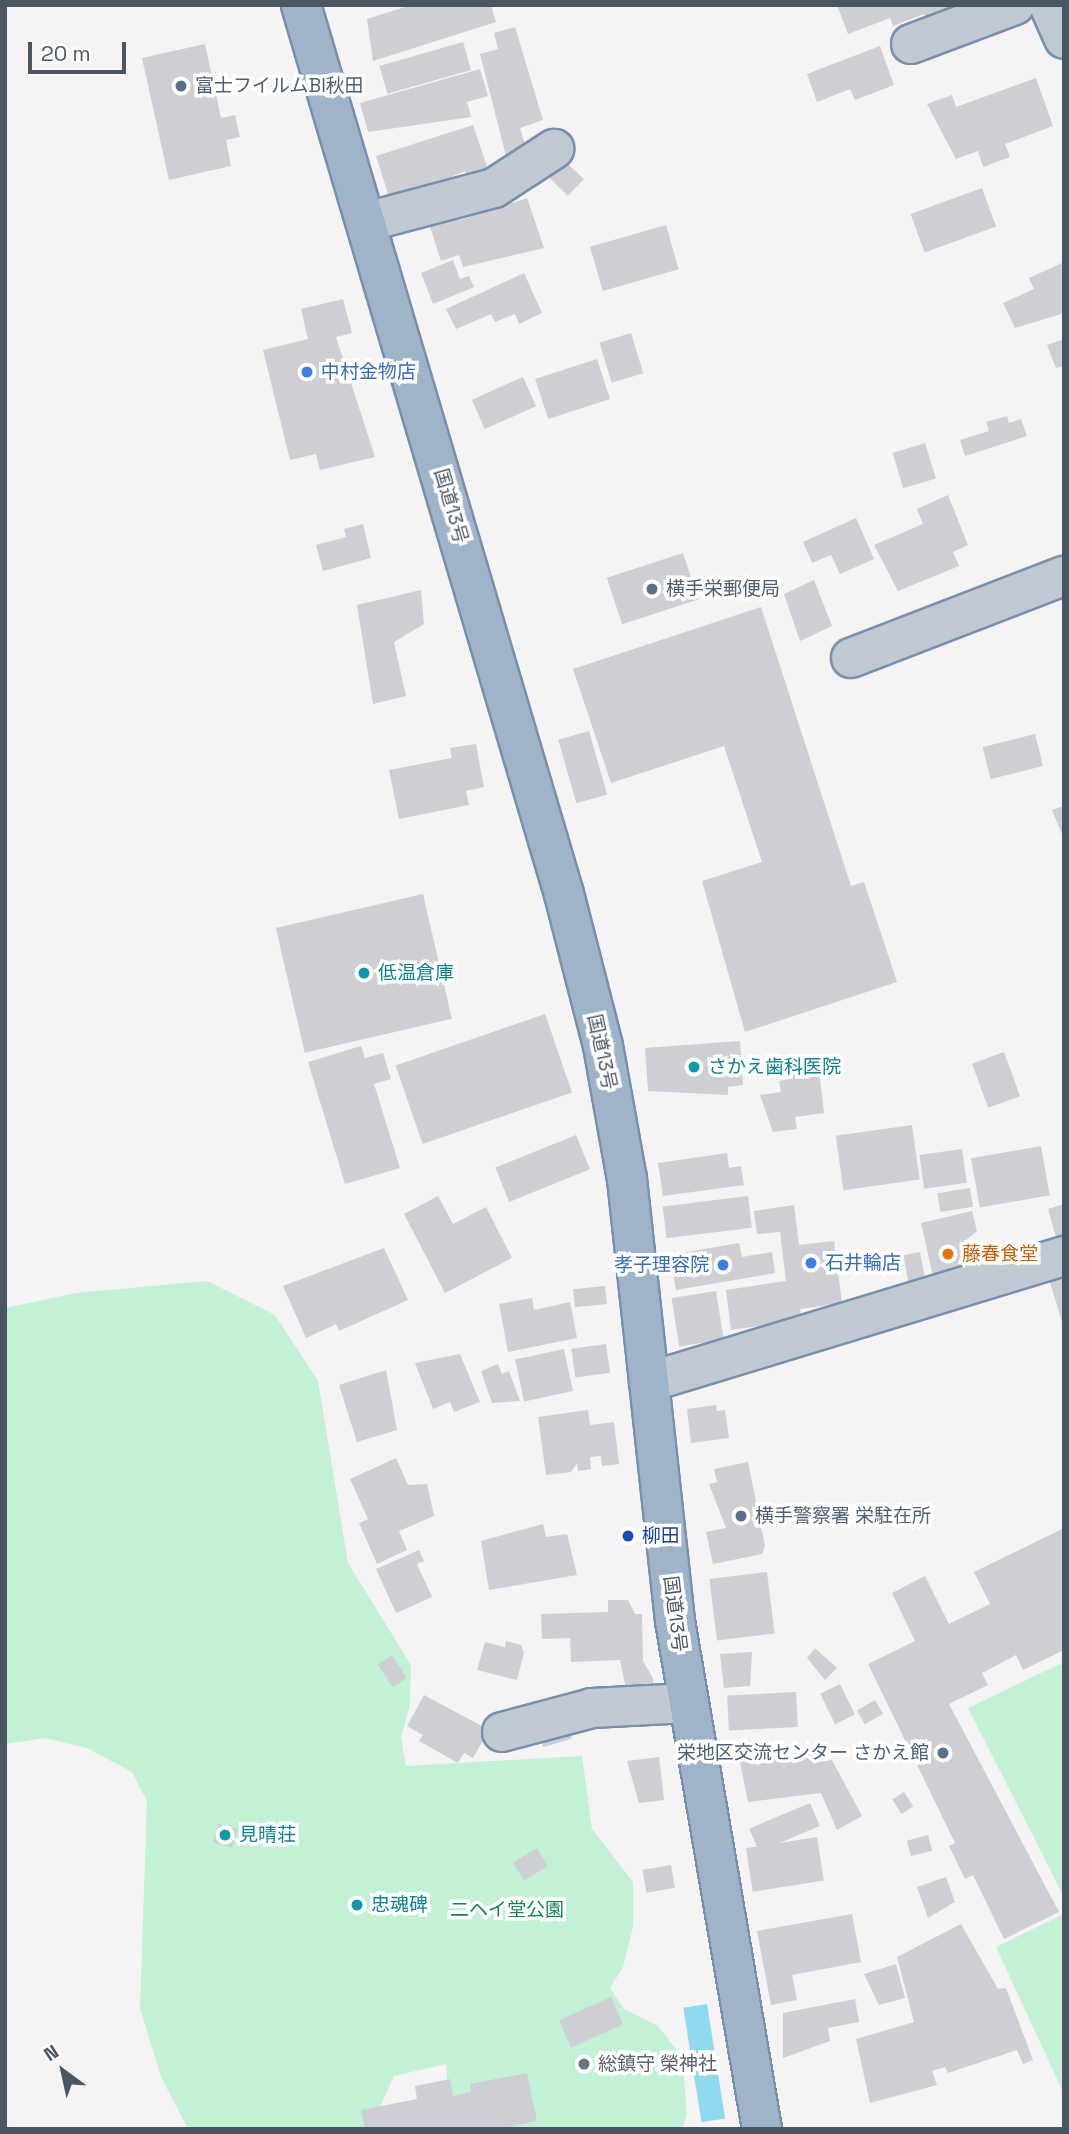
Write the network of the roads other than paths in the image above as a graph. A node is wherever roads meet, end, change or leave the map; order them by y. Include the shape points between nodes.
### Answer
1 (301, 5) edge
2 (1015, 5) edge
3 (1049, 5) edge
4 (1064, 39) edge
5 (911, 44) dead end
6 (554, 149) dead end
7 (366, 222) junction
8 (1064, 576) edge
9 (851, 658) dead end
10 (1064, 1256) edge
11 (649, 1382) junction
12 (688, 1703) junction
13 (502, 1732) dead end
14 (762, 2129) edge

1 - 7 highway, 国道13号
2 - 5 street
3 - 4 street
6 - 7 street via 494,188
7 - 11 highway, 国道13号 via 564,894 603,1046 627,1179
8 - 9 street
10 - 11 street
11 - 12 highway, 国道13号
12 - 13 street via 592,1707
12 - 14 highway, 国道13号

